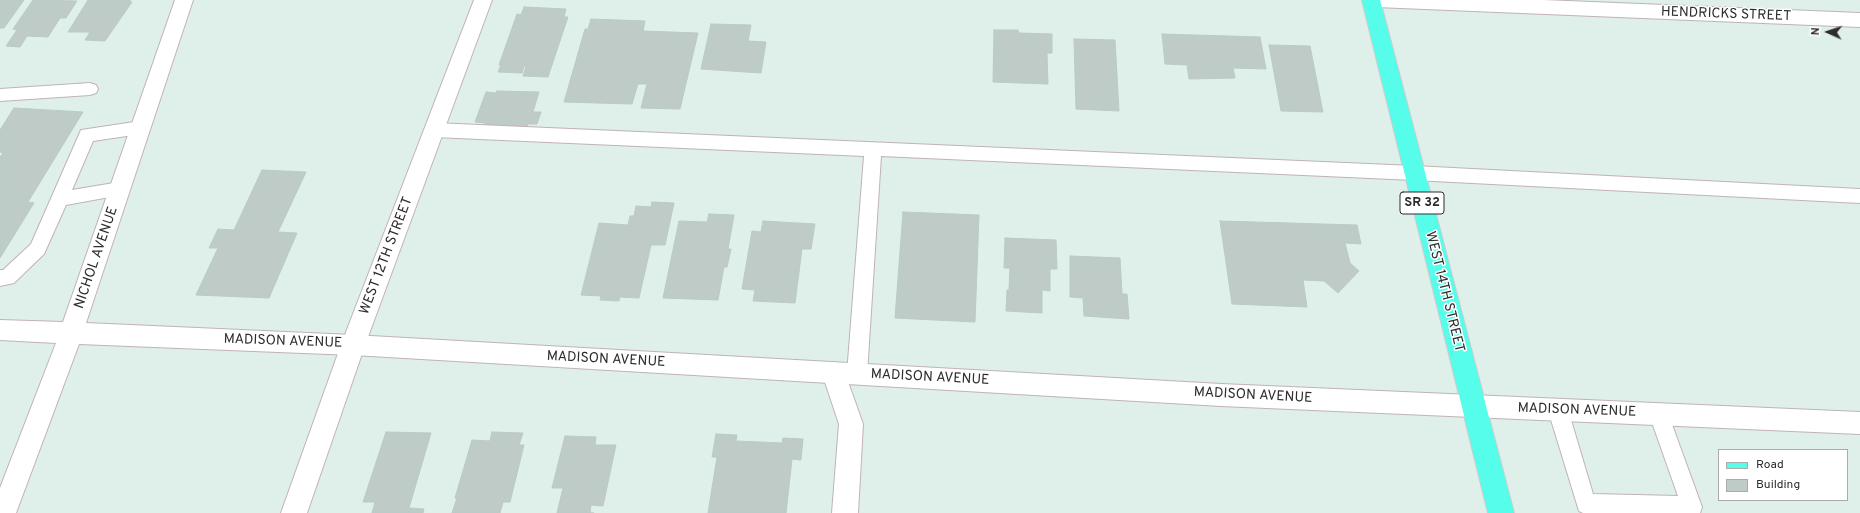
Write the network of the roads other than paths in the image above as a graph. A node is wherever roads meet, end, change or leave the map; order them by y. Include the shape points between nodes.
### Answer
1 (184, 0) edge
2 (483, 0) edge
3 (1371, 0) edge
4 (1376, 0) edge
5 (1860, 20) edge
6 (90, 89) dead end
7 (0, 95) edge
8 (141, 128) junction
9 (434, 130) junction
10 (873, 149) junction
11 (1414, 173) junction
12 (120, 189) junction
13 (1860, 196) edge
14 (60, 199) junction
15 (0, 278) edge
16 (0, 330) edge
17 (71, 333) junction
18 (353, 345) junction
19 (846, 373) junction
20 (1473, 406) junction
21 (1558, 410) junction
22 (1659, 414) junction
23 (1860, 423) edge
24 (1607, 509) edge
25 (3, 513) edge
26 (294, 513) edge
27 (844, 513) edge
28 (1501, 513) edge

1 - 8 street, NICHOL AVENUE
2 - 9 street, WEST 12TH STREET
3 - 11 main road, WEST 14TH STREET / SR 32
4 - 5 street, HENDRICKS STREET
6 - 7 lane
8 - 12 street, NICHOL AVENUE
8 - 14 lane via 87,135
9 - 10 lane
9 - 18 street, WEST 12TH STREET
10 - 11 lane
10 - 19 lane
11 - 13 lane
11 - 20 main road, WEST 14TH STREET / SR 32
12 - 14 lane
12 - 17 street, NICHOL AVENUE
14 - 15 lane via 38,249 8,277
16 - 17 street, MADISON AVENUE
17 - 18 street, MADISON AVENUE
17 - 25 street, NICHOL AVENUE
18 - 19 street, MADISON AVENUE
18 - 26 street, WEST 12TH STREET
19 - 20 street, MADISON AVENUE via 1221,395
19 - 27 street via 851,424
20 - 21 street, MADISON AVENUE
20 - 28 main road, WEST 14TH STREET / SR 32
21 - 22 street, MADISON AVENUE
21 - 24 lane via 1586,504
22 - 23 street, MADISON AVENUE
22 - 24 lane via 1692,506

